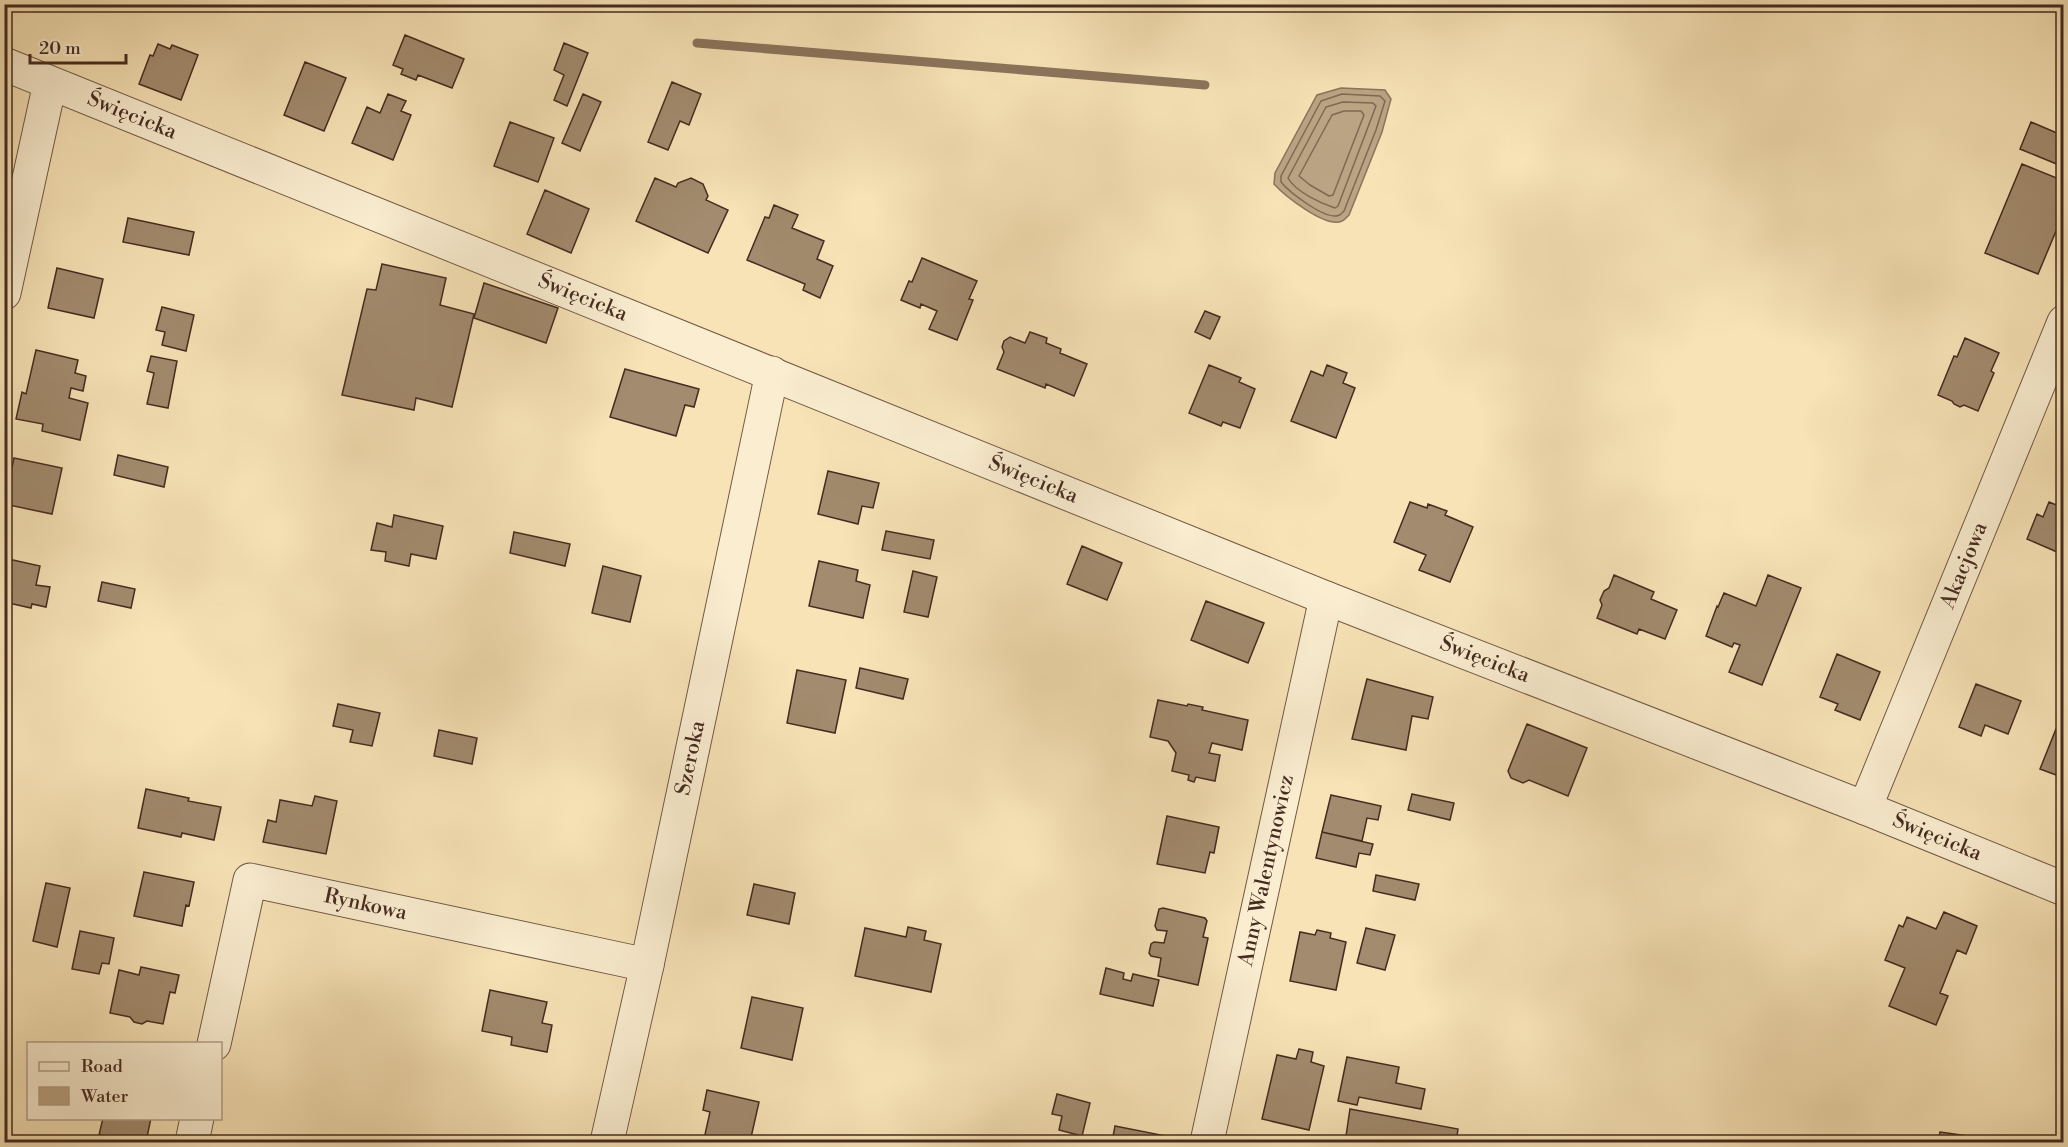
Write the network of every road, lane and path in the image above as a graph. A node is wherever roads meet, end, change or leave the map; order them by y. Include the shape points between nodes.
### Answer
1 (4, 64) edge
2 (50, 83) junction
3 (4, 293) edge
4 (2064, 322) edge
5 (772, 373) junction
6 (1326, 598) junction
7 (1865, 808) junction
8 (2064, 889) edge
9 (647, 965) junction
10 (214, 1042) edge
11 (197, 1120) edge
12 (192, 1143) edge
13 (607, 1143) edge
14 (1207, 1143) edge

1 - 2 street, Święcicka
2 - 3 street
2 - 5 street, Święcicka
4 - 7 street, Akacjowa
5 - 6 street, Święcicka
5 - 9 street, Szeroka
6 - 7 street, Święcicka
6 - 14 street, Anny Walentynowicz
7 - 8 street, Święcicka
9 - 10 street, Rynkowa via 250,880
9 - 13 street, Szeroka
11 - 12 street

